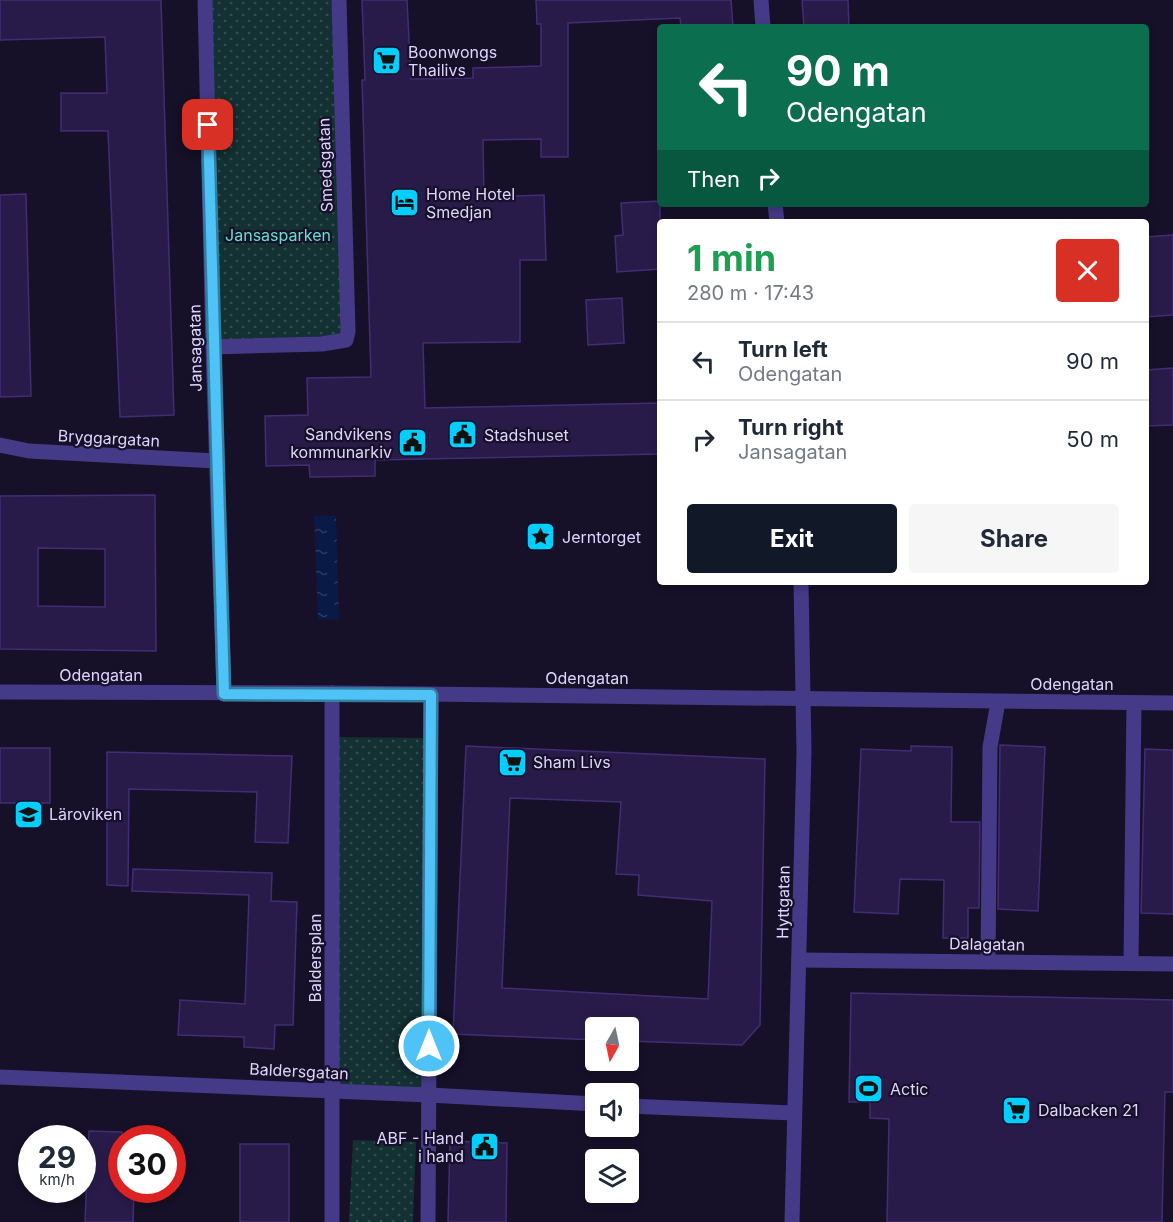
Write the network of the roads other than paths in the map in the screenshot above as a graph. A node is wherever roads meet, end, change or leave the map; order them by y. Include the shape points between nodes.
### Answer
1 (205, 0) edge
2 (339, 0) edge
3 (761, 0) edge
4 (763, 24) edge
5 (213, 347) junction
6 (0, 444) edge
7 (216, 461) junction
8 (801, 585) edge
9 (0, 692) edge
10 (332, 693) junction
11 (224, 694) junction
12 (431, 695) junction
13 (805, 698) junction
14 (998, 702) junction
15 (1134, 703) junction
16 (1173, 703) edge
17 (800, 960) junction
18 (988, 962) junction
19 (1131, 963) junction
20 (1173, 964) edge
21 (0, 1077) edge
22 (333, 1091) junction
23 (429, 1095) junction
24 (585, 1103) edge
25 (639, 1106) edge
26 (794, 1113) junction
27 (332, 1222) edge
28 (428, 1222) edge
29 (792, 1222) edge

1 - 5 street, Jansagatan
2 - 5 street, Smedsgatan via 346,340
3 - 4 street
5 - 7 street, Jansagatan
6 - 7 street, Bryggargatan via 29,451
7 - 11 street, Jansagatan
8 - 13 street, Hyttgatan
9 - 11 street, Odengatan
10 - 11 street, Odengatan
10 - 12 street, Odengatan
10 - 22 street, Baldersplan
12 - 13 street, Odengatan
12 - 23 street
13 - 14 street, Odengatan
13 - 17 street, Hyttgatan
14 - 15 street, Odengatan
14 - 18 street via 990,747
15 - 16 street, Odengatan
15 - 19 street
17 - 18 street, Dalagatan
17 - 26 street, Hyttgatan
18 - 19 street, Dalagatan
19 - 20 street, Dalagatan
21 - 22 street, Baldersgatan
22 - 23 street, Baldersgatan
22 - 27 street, Baldersplan
23 - 24 street, Baldersgatan
23 - 28 street
25 - 26 street
26 - 29 street, Hyttgatan

